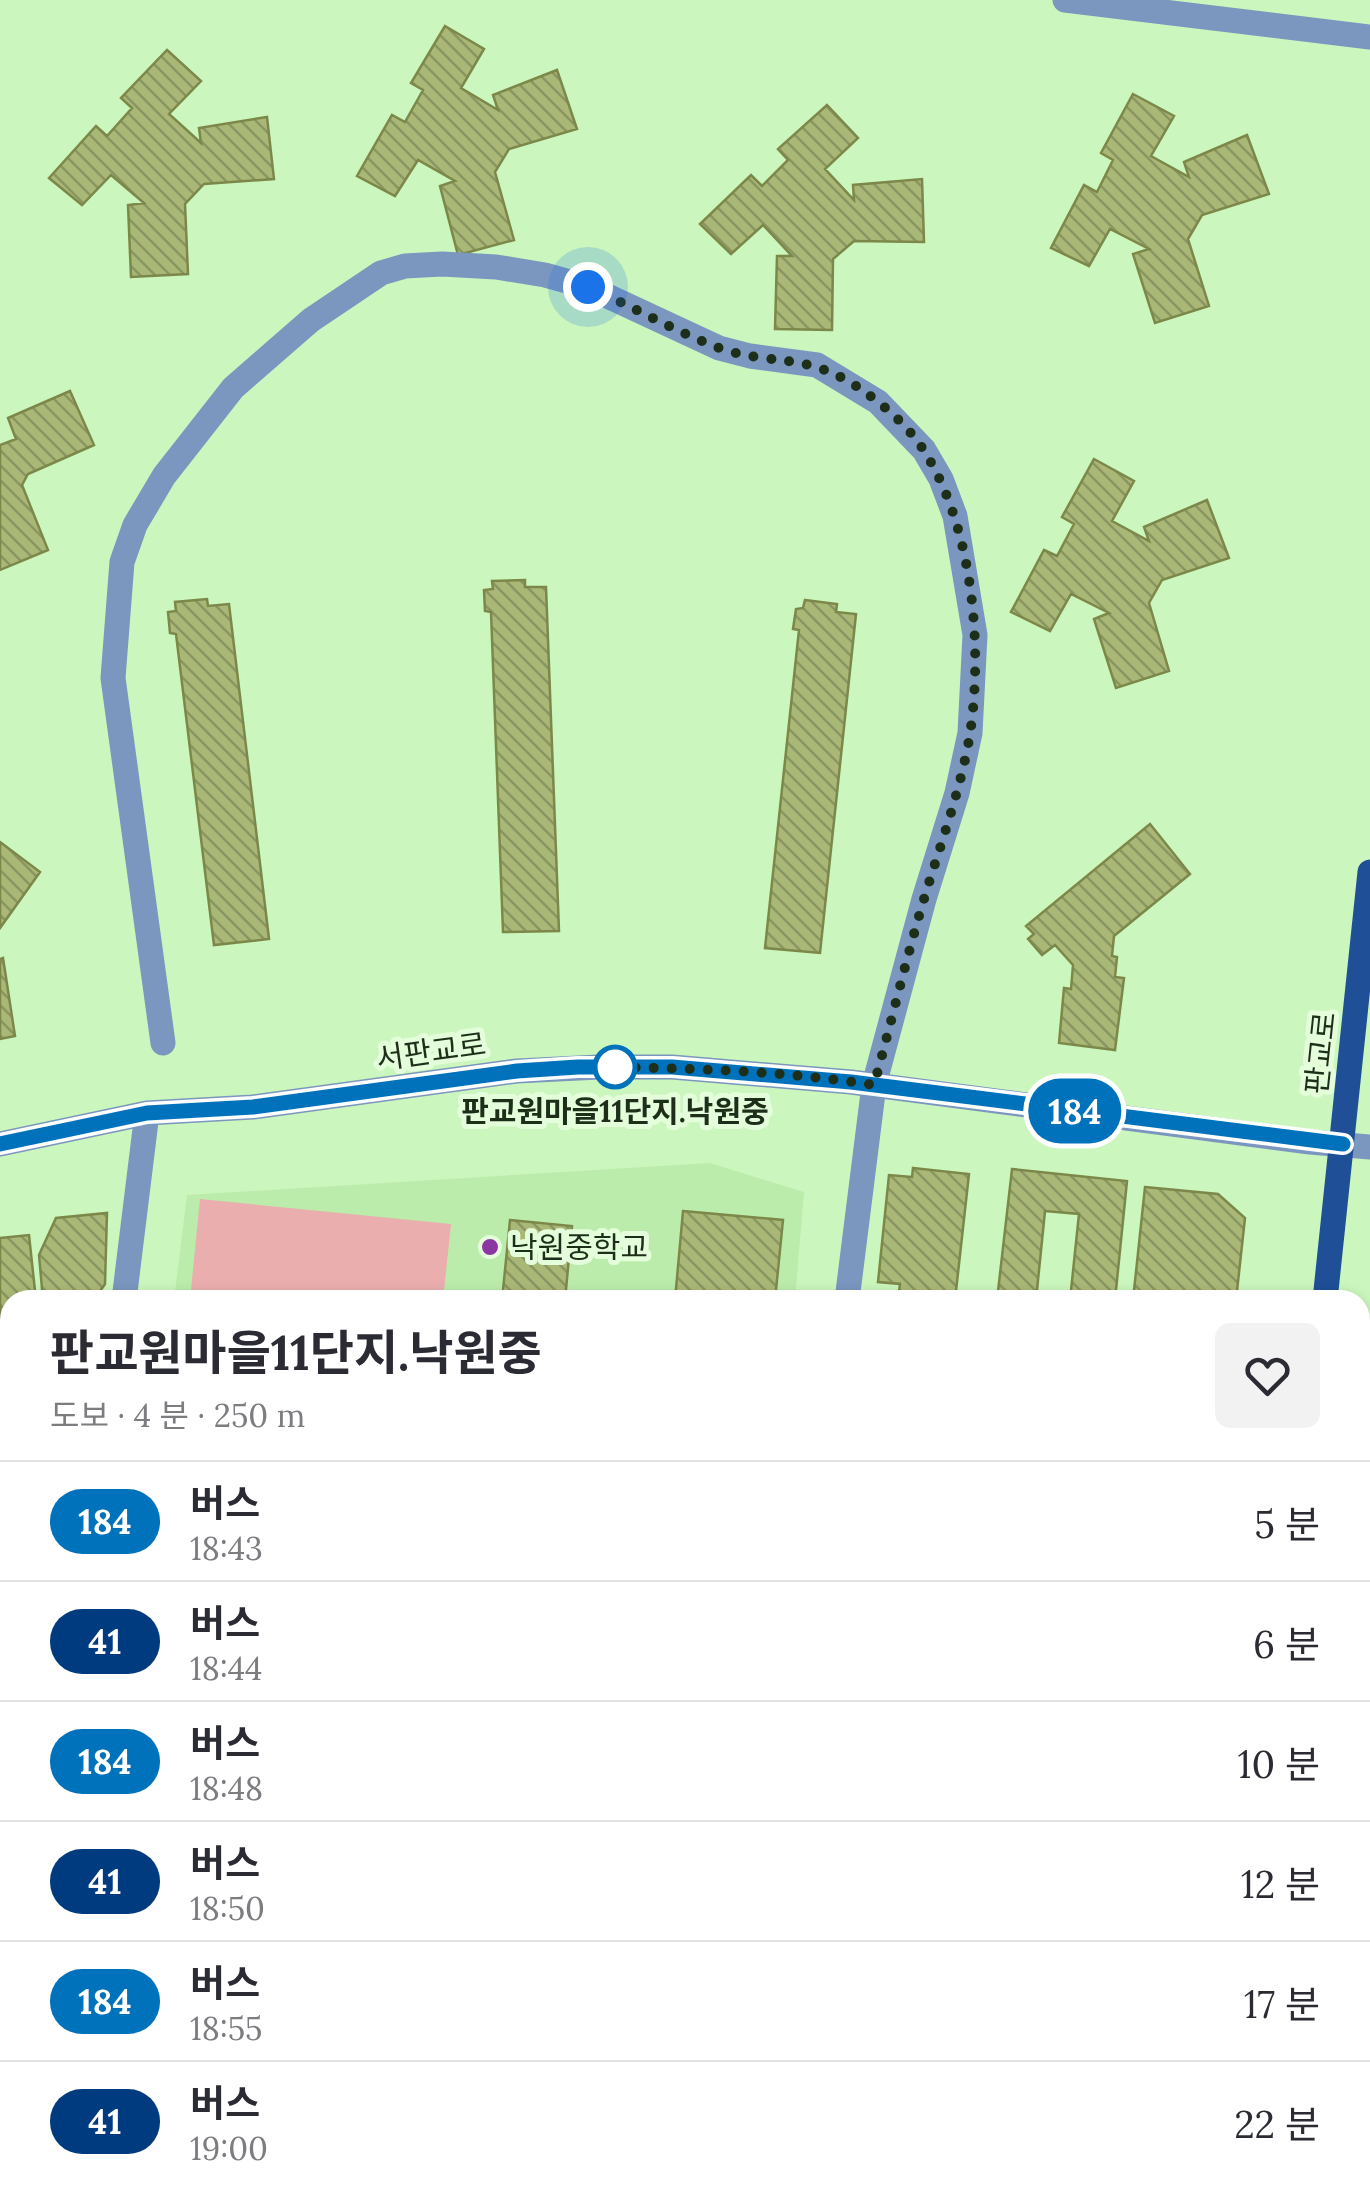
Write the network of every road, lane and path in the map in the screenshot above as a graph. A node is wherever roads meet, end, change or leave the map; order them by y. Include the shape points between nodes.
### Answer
1 (1065, 0) edge
2 (1235, 11) edge
3 (1370, 37) edge
4 (1370, 872) edge
5 (163, 1043) dead end
6 (874, 1085) junction
7 (147, 1113) junction
8 (0, 1144) edge
9 (1343, 1144) junction
10 (1370, 1147) edge
11 (125, 1290) edge
12 (848, 1290) edge
13 (1327, 1290) edge

1 - 2 street
2 - 3 street
4 - 9 main road, 판교로
5 - 6 street via 112,678 122,562 135,525 203,422 311,320 381,273 405,266 496,267 588,287 719,348 817,365 898,420 941,479 955,516 975,634 970,733
6 - 7 street, 서판교로 via 672,1067 556,1067 304,1101
6 - 9 street, 서판교로
6 - 12 street
7 - 8 street, 서판교로
7 - 11 street
9 - 10 street, 서판교로
9 - 13 main road, 판교로

